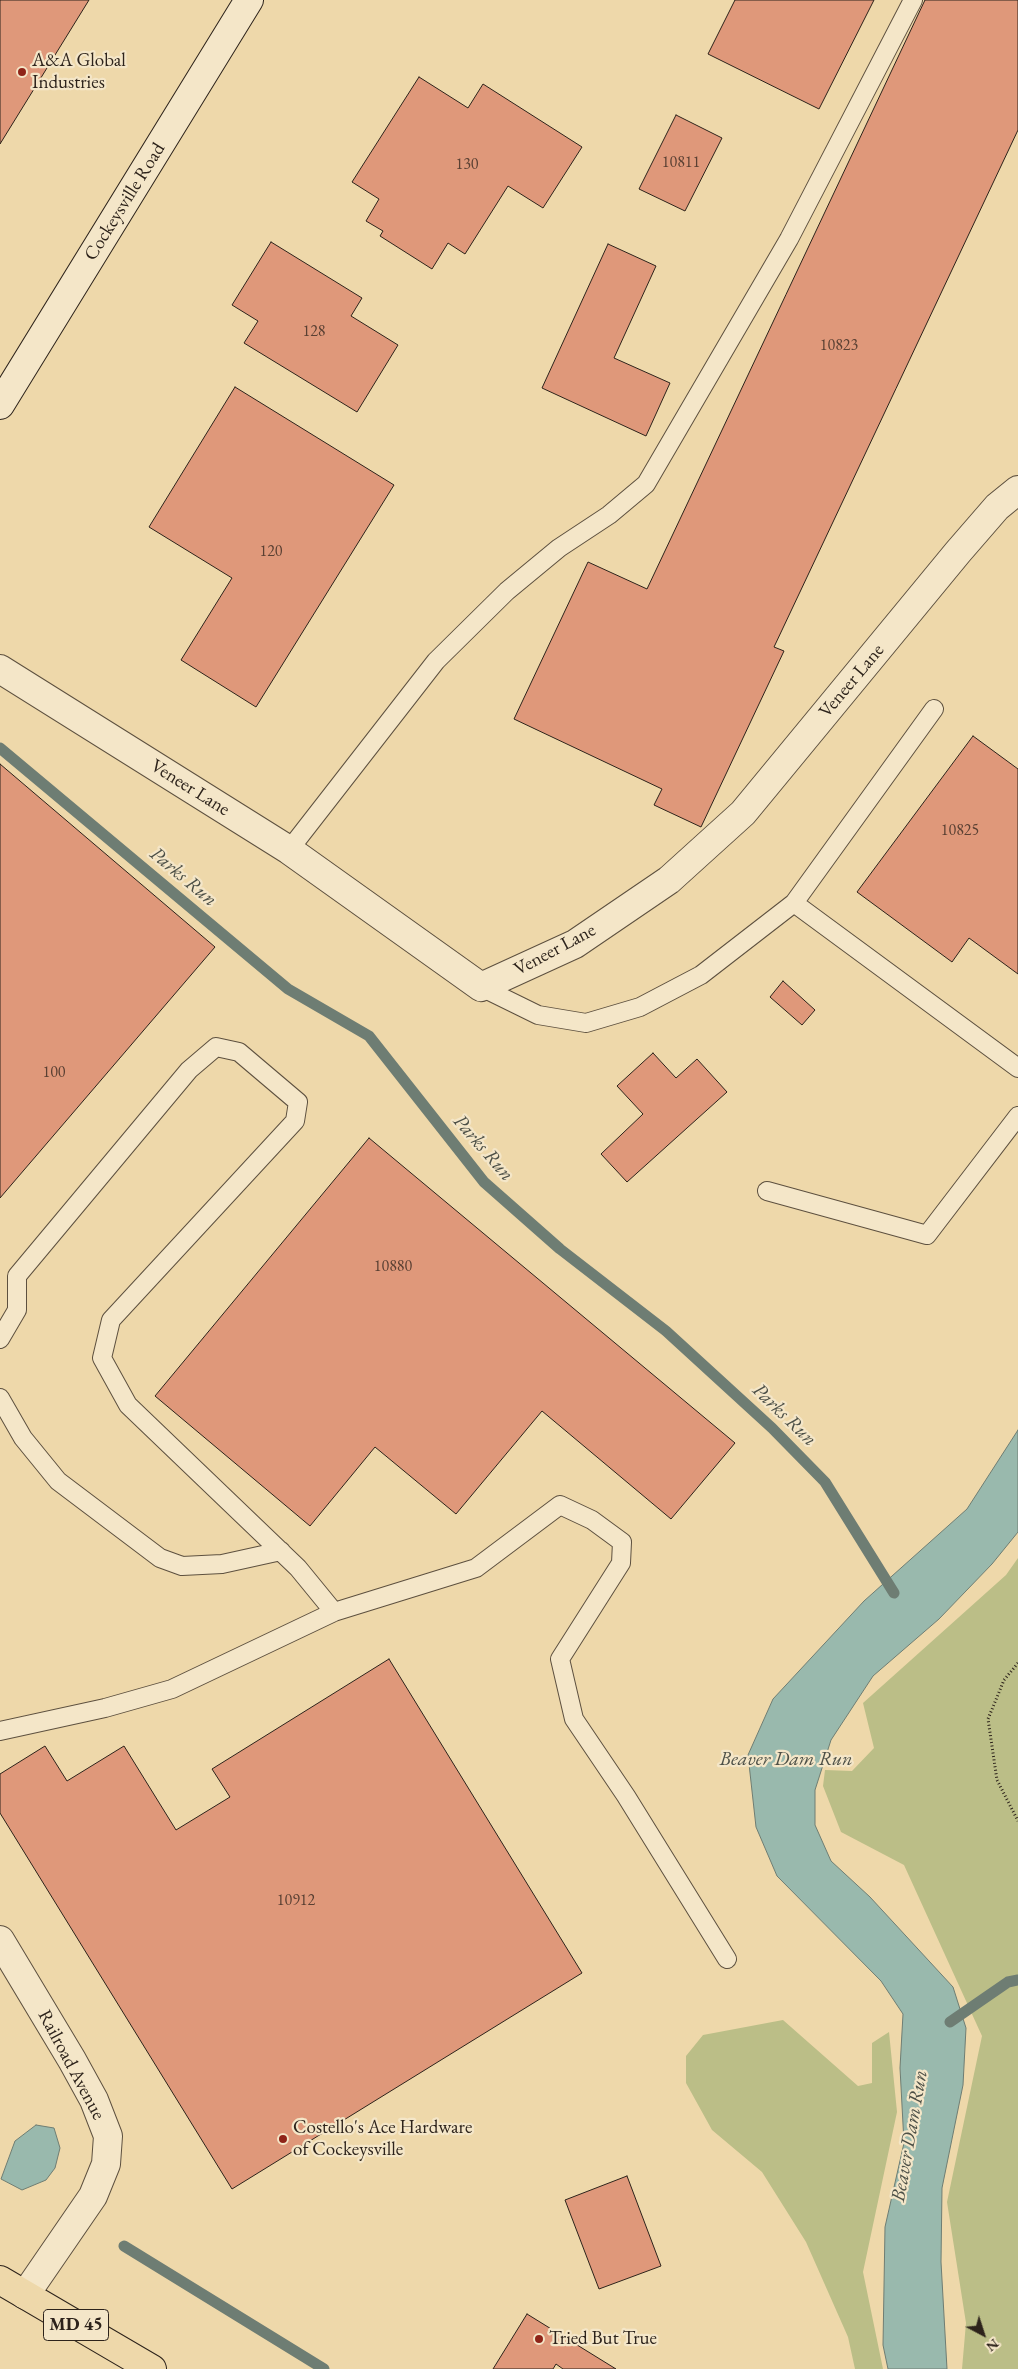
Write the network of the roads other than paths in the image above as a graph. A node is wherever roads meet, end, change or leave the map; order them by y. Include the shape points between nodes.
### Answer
1 (250, 0) edge
2 (914, 0) edge
3 (0, 405) edge
4 (1018, 490) edge
5 (0, 669) edge
6 (934, 709) dead end
7 (289, 850) junction
8 (794, 904) junction
9 (481, 987) junction
10 (1018, 1068) edge
11 (1018, 1116) edge
12 (767, 1191) dead end
13 (0, 1339) edge
14 (0, 1398) edge
15 (281, 1551) junction
16 (334, 1612) junction
17 (0, 1731) edge
18 (0, 1940) edge
19 (727, 1959) dead end
20 (0, 2280) edge
21 (25, 2295) junction
22 (152, 2369) edge

1 - 3 street, Cockeysville Road
2 - 7 lane via 789,239 646,484 515,584 436,661
4 - 9 street, Veneer Lane via 984,522 743,813 669,880 575,944
5 - 7 street, Veneer Lane
6 - 8 lane
7 - 9 street, Veneer Lane
8 - 9 lane via 701,974 640,1007 586,1023 538,1015
8 - 10 lane
11 - 12 lane via 927,1235
13 - 15 lane via 17,1310 17,1276 189,1070 216,1047 239,1052 298,1102 295,1121 111,1320 102,1358 128,1405
14 - 15 lane via 23,1438 58,1481 160,1558 182,1566 222,1564
15 - 16 lane
16 - 17 lane via 172,1689 105,1708
16 - 19 lane via 476,1568 560,1505 592,1520 622,1542 621,1563 560,1658 574,1718
18 - 21 street, Railroad Avenue via 94,2100 108,2136 106,2164 93,2196
20 - 21 main road, MD 45
21 - 22 main road, MD 45

